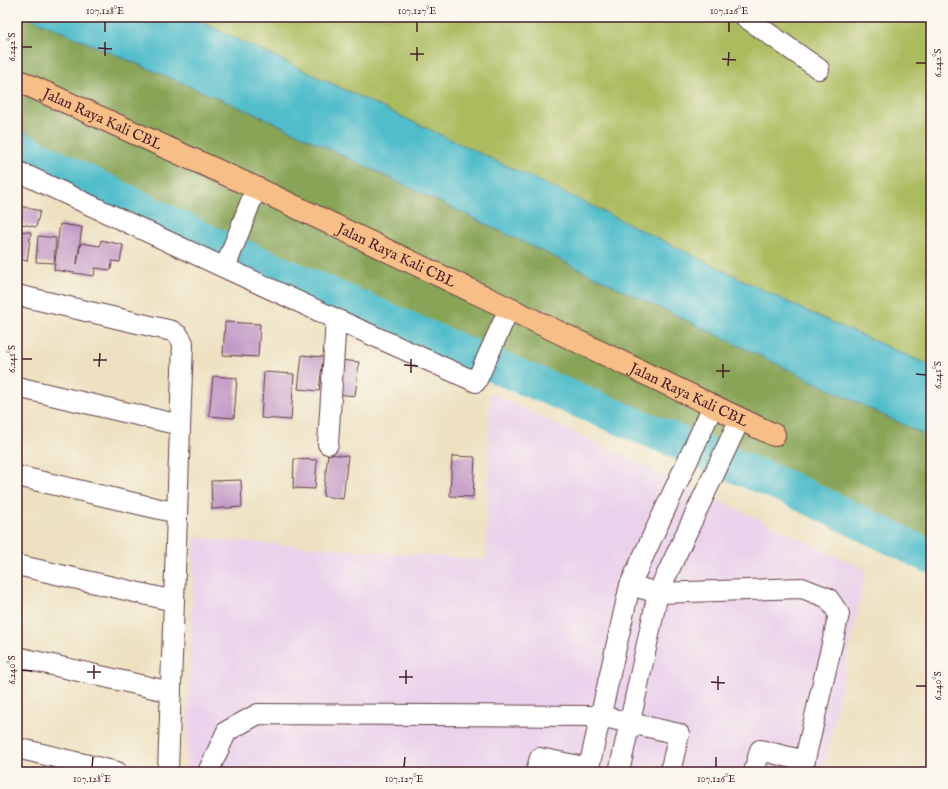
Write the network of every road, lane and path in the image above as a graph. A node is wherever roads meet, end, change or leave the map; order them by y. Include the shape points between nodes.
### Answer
1 (745, 17) edge
2 (819, 69) dead end
3 (17, 80) edge
4 (17, 171) edge
5 (256, 188) junction
6 (226, 265) junction
7 (17, 295) edge
8 (509, 309) junction
9 (336, 319) junction
10 (17, 387) edge
11 (713, 406) junction
12 (740, 419) junction
13 (180, 425) junction
14 (774, 435) dead end
15 (328, 444) dead end
16 (17, 476) edge
17 (177, 513) junction
18 (17, 566) edge
19 (630, 585) junction
20 (658, 593) junction
21 (174, 601) junction
22 (17, 657) edge
23 (170, 692) junction
24 (600, 716) junction
25 (630, 722) junction
26 (17, 748) edge
27 (804, 766) edge
28 (588, 770) edge
29 (118, 772) edge
30 (168, 772) edge
31 (208, 772) edge
32 (536, 772) edge
33 (619, 772) edge
34 (670, 772) edge
35 (754, 772) edge

1 - 2 street
3 - 5 main road, Jalan Raya Kali CBL
4 - 6 street
5 - 6 street
5 - 8 main road, Jalan Raya Kali CBL
6 - 9 street
7 - 13 street via 172,331 179,336 182,344
8 - 9 street via 476,382
8 - 11 main road, Jalan Raya Kali CBL
9 - 15 street
10 - 13 street
11 - 12 main road, Jalan Raya Kali CBL
11 - 19 street
12 - 14 main road, Jalan Raya Kali CBL
12 - 20 street
13 - 17 street
16 - 17 street
17 - 21 street
18 - 21 street
19 - 20 street
19 - 24 street
20 - 25 street
20 - 27 street via 802,588 828,598 839,614
21 - 23 street
22 - 23 street
23 - 30 street
24 - 25 street
24 - 28 street
24 - 31 street via 258,714 227,731
25 - 33 street
25 - 34 street via 679,734
26 - 29 street
27 - 35 street via 760,750
28 - 32 street via 540,758

